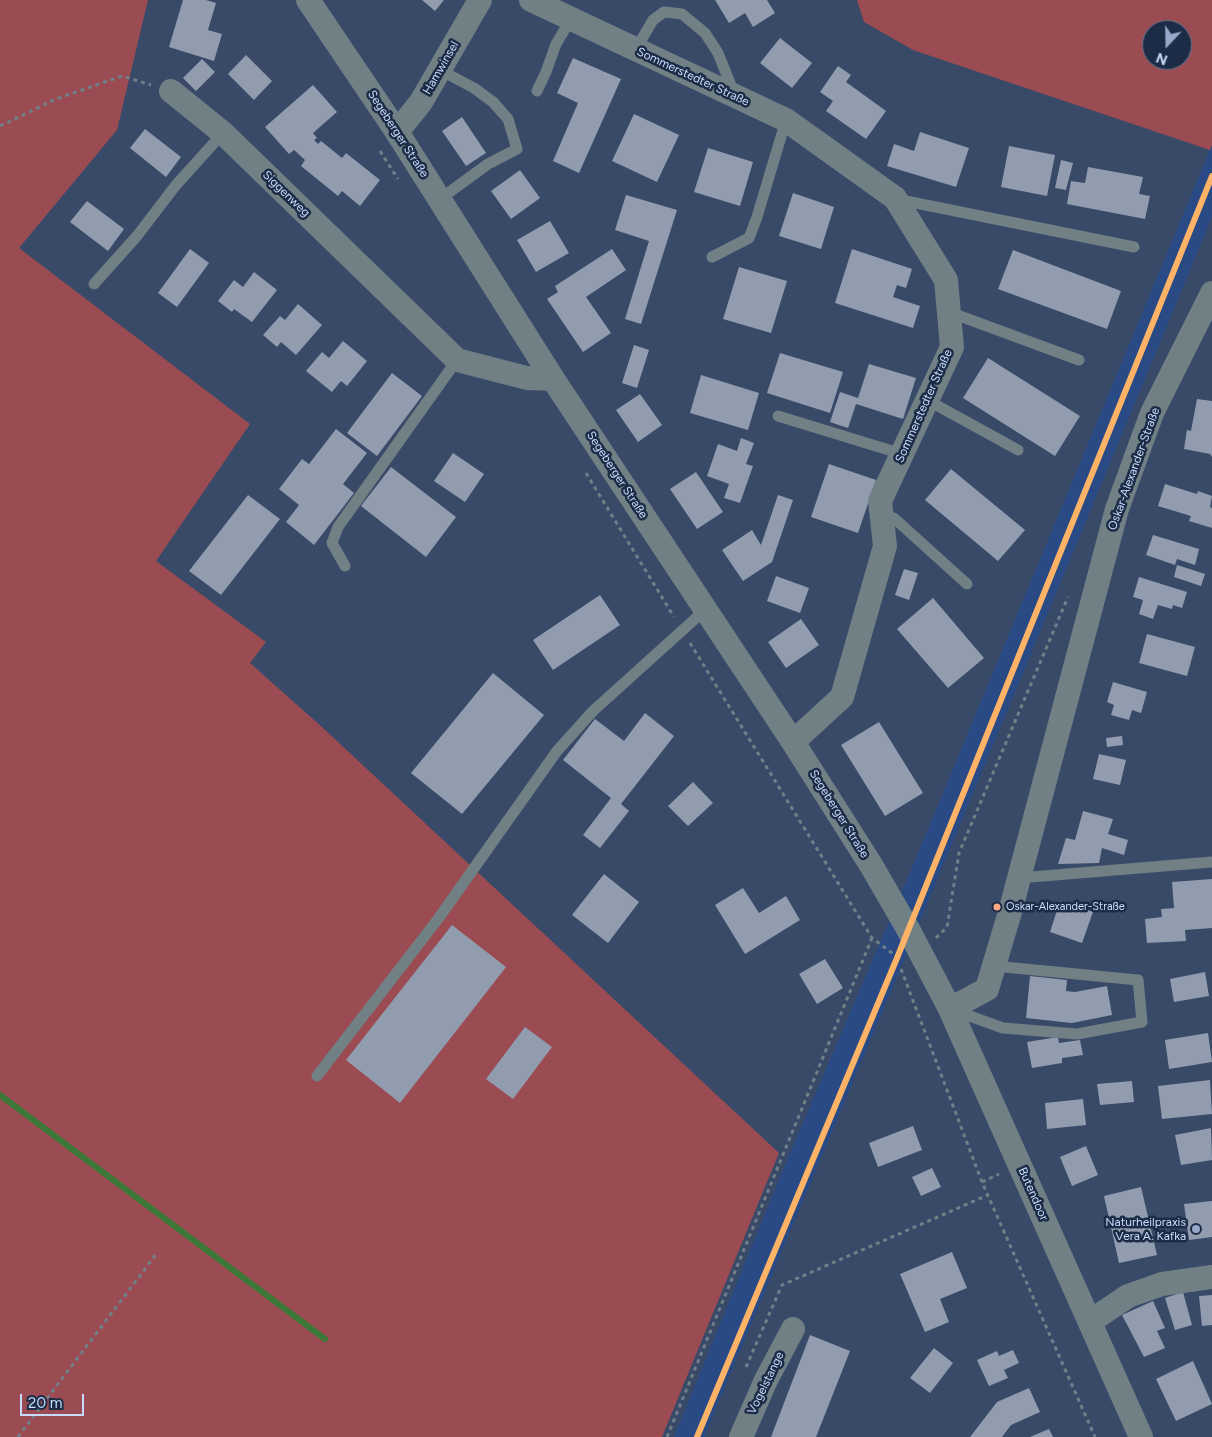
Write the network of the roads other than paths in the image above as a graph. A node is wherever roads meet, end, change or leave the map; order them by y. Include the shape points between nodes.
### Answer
1 (308, 0) edge
2 (480, 0) edge
3 (532, 0) edge
4 (572, 19) junction
5 (636, 50) junction
6 (440, 70) junction
7 (537, 90) dead end
8 (171, 91) road end
9 (736, 97) junction
10 (786, 120) junction
11 (397, 132) junction
12 (223, 133) junction
13 (894, 198) junction
14 (440, 199) junction
15 (1134, 247) dead end
16 (712, 257) dead end
17 (94, 284) dead end
18 (1212, 293) edge
19 (949, 312) junction
20 (457, 360) junction
21 (1079, 360) dead end
22 (553, 378) junction
23 (927, 400) junction
24 (778, 416) dead end
25 (1018, 450) dead end
26 (902, 454) junction
27 (882, 512) junction
28 (345, 566) dead end
29 (967, 584) dead end
30 (706, 609) junction
31 (794, 742) junction
32 (1212, 862) edge
33 (1019, 878) junction
34 (920, 953) joint
35 (994, 966) junction
36 (950, 1009) junction
37 (317, 1076) dead end
38 (1212, 1277) edge
39 (1091, 1321) junction
40 (793, 1329) dead end
41 (741, 1437) edge
42 (1141, 1437) edge

1 - 11 street, Segeberger Straße
2 - 6 street, Hamwinsel
3 - 4 street, Sommerstedter Straße
4 - 5 street, Sommerstedter Straße
4 - 7 lane via 556,44
5 - 9 street, Sommerstedter Straße
5 - 9 lane via 653,20 664,12 682,14 705,33 718,53
6 - 11 street, Hamwinsel via 421,102
6 - 14 lane via 493,102 508,119 517,148 488,164
8 - 12 street, Siggenweg
9 - 10 street, Sommerstedter Straße
10 - 13 street, Sommerstedter Straße
10 - 16 lane via 749,238
11 - 14 street, Segeberger Straße
12 - 17 lane via 176,184 137,236
12 - 20 street, Siggenweg
13 - 15 lane
13 - 19 street, Sommerstedter Straße via 946,280
14 - 22 street, Segeberger Straße
18 - 33 street, Oskar-Alexander-Straße via 1152,413 1117,509
19 - 21 lane
19 - 23 street, Sommerstedter Straße via 952,347
20 - 22 street, Siggenweg via 527,378
20 - 28 lane via 338,527 332,543
22 - 30 street, Segeberger Straße
23 - 25 lane
23 - 26 street, Sommerstedter Straße
24 - 26 lane
26 - 27 street, Sommerstedter Straße via 880,501
27 - 29 lane via 896,519
27 - 31 street, Sommerstedter Straße via 885,546 842,697
30 - 31 street, Segeberger Straße
30 - 37 lane via 593,711 556,751 438,919
31 - 34 street, Segeberger Straße via 871,865
32 - 33 lane
33 - 35 street, Oskar-Alexander-Straße
34 - 36 street, Butendoor
35 - 36 street, Oskar-Alexander-Straße via 987,990
35 - 36 lane via 1138,980 1142,1022 1076,1034 1002,1028
36 - 39 street, Butendoor
38 - 39 street via 1162,1284 1128,1296
39 - 42 street, Butendoor
40 - 41 street, Vogelstange

